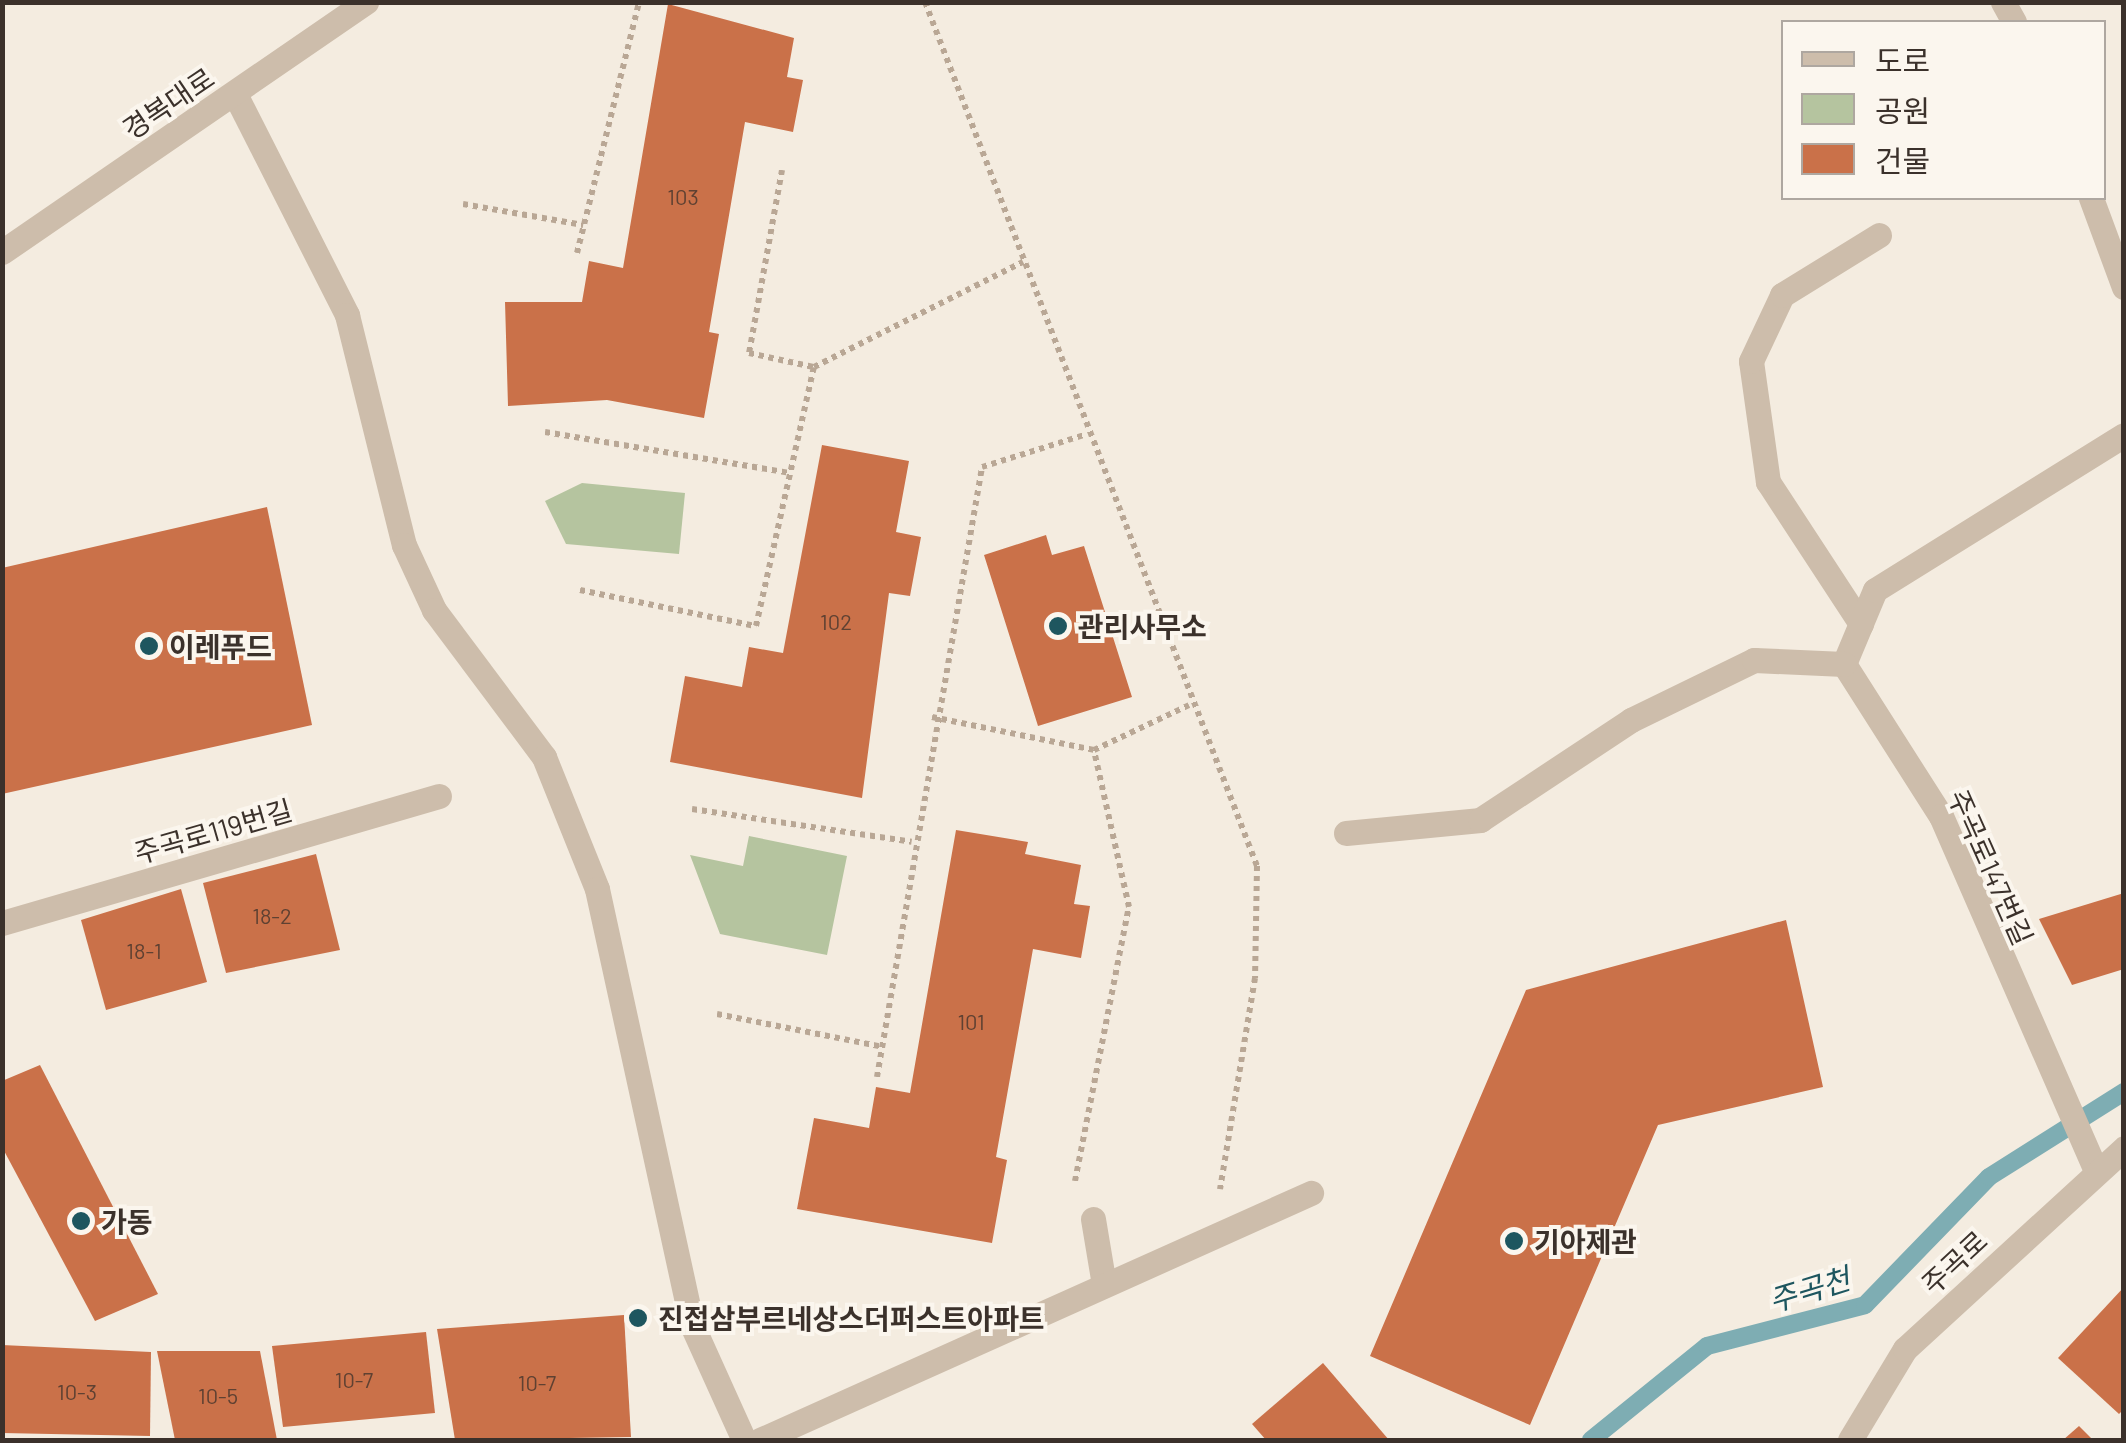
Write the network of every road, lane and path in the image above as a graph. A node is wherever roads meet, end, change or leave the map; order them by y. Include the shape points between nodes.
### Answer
1 (366, 2) edge
2 (638, 2) edge
3 (926, 2) edge
4 (235, 94) junction
5 (782, 170) dead end
6 (2091, 200) edge
7 (463, 204) dead end
8 (583, 225) junction
9 (1879, 235) dead end
10 (2, 252) edge
11 (577, 252) dead end
12 (1022, 262) junction
13 (2124, 287) edge
14 (814, 367) junction
15 (545, 432) dead end
16 (1084, 435) junction
17 (2124, 435) edge
18 (791, 473) junction
19 (580, 590) dead end
20 (1861, 624) junction
21 (1844, 664) junction
22 (1189, 705) junction
23 (932, 717) junction
24 (1094, 750) junction
25 (440, 796) dead end
26 (692, 809) dead end
27 (1346, 834) dead end
28 (912, 842) junction
29 (2, 923) edge
30 (716, 1014) dead end
31 (883, 1047) junction
32 (876, 1077) dead end
33 (2124, 1148) edge
34 (2094, 1167) junction
35 (1076, 1180) dead end
36 (1311, 1193) dead end
37 (1093, 1219) dead end
38 (1212, 1235) junction
39 (1104, 1285) junction
40 (744, 1440) edge
41 (760, 1440) edge
42 (1850, 1440) edge

1 - 4 street, 경복대로
2 - 8 path
3 - 12 path
4 - 10 street, 경복대로
4 - 40 street via 347,315 404,545 434,610 544,757 597,889 692,1325
5 - 14 path via 748,353
6 - 13 street
7 - 8 path
8 - 11 path
9 - 20 street via 1782,294 1750,360 1768,482
12 - 14 path
12 - 16 path
14 - 18 path
15 - 18 path
16 - 22 path
16 - 23 path via 982,467
17 - 20 street via 1875,590
18 - 19 path via 756,626
20 - 21 street
21 - 27 street via 1754,660 1631,720 1480,820
21 - 34 street, 주곡로147번길 via 1941,816
22 - 24 path
22 - 38 path via 1257,866 1255,978
23 - 24 path
23 - 28 path
24 - 35 path via 1130,908
25 - 29 street, 주곡로119번길
26 - 28 path
28 - 31 path
30 - 31 path
31 - 32 path
33 - 34 street, 주곡로
34 - 42 street, 주곡로 via 1904,1349
36 - 38 street
37 - 39 street
38 - 39 street
39 - 41 street

